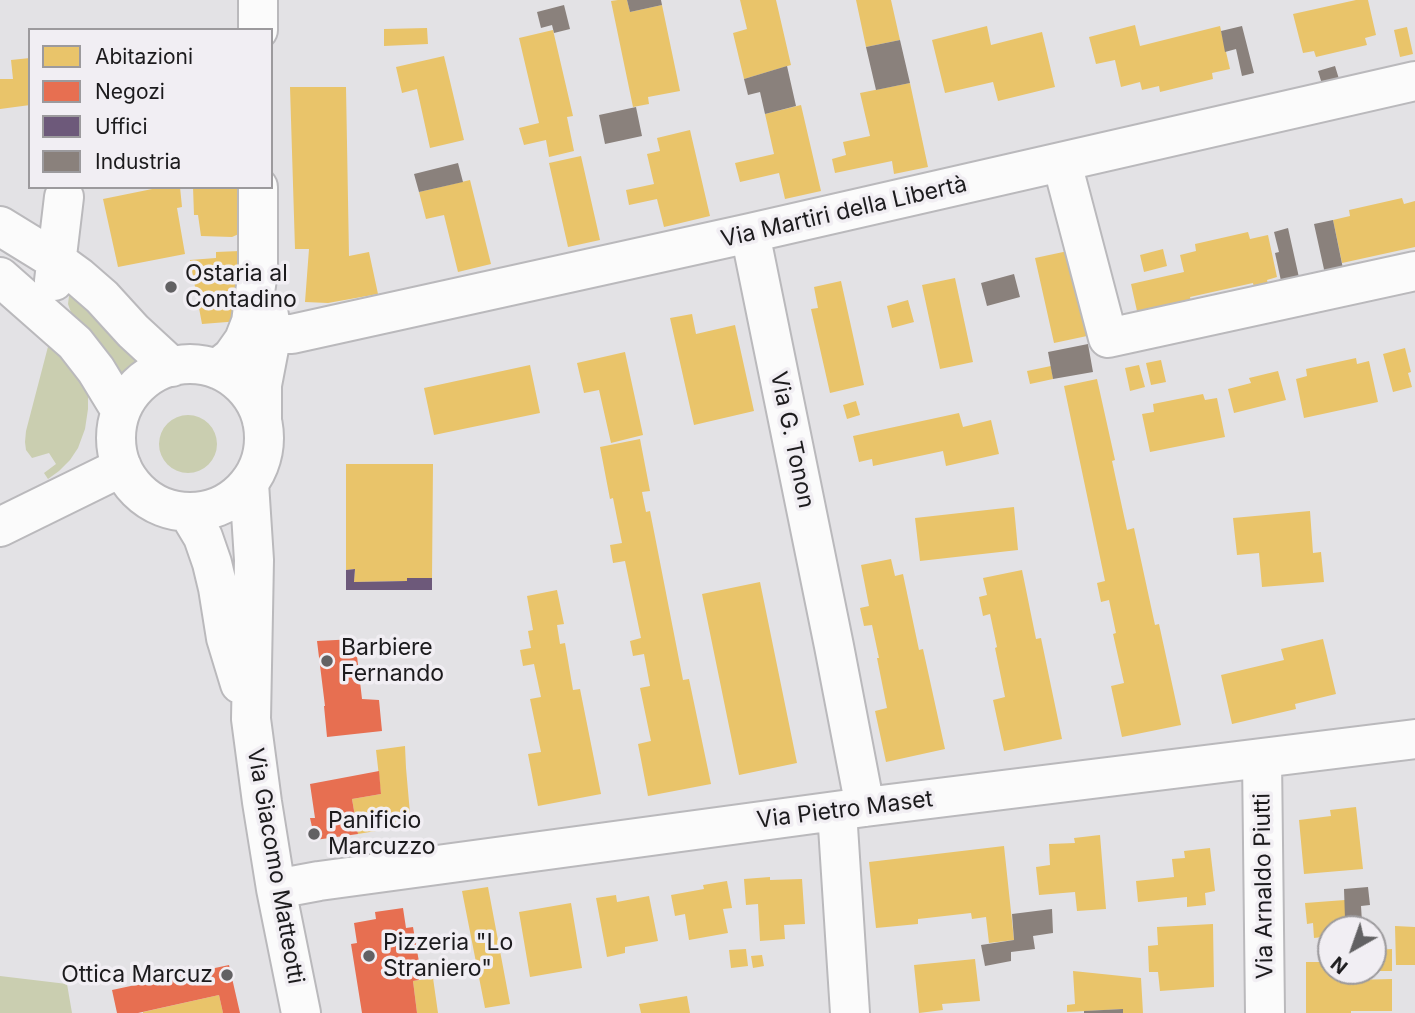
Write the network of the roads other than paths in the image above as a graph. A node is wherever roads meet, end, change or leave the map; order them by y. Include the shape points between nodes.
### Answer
1 (258, 0) edge
2 (258, 28) edge
3 (1415, 81) edge
4 (1062, 163) junction
5 (258, 189) edge
6 (64, 197) dead end
7 (0, 226) edge
8 (750, 233) junction
9 (58, 261) junction
10 (258, 271) junction
11 (1415, 271) edge
12 (0, 277) edge
13 (53, 322) junction
14 (272, 333) junction
15 (172, 366) junction
16 (217, 369) junction
17 (121, 411) junction
18 (262, 421) junction
19 (122, 467) junction
20 (249, 483) junction
21 (188, 512) junction
22 (0, 527) edge
23 (236, 592) junction
24 (1415, 738) edge
25 (1262, 758) junction
26 (851, 809) junction
27 (276, 889) junction
28 (301, 1013) edge
29 (850, 1013) edge
30 (1265, 1013) edge

1 - 2 street
3 - 4 street, Via Martiri della Libertà
4 - 8 street, Via Martiri della Libertà
4 - 11 street via 1108,338
5 - 10 street
6 - 9 street
7 - 9 street
8 - 14 street, Via Martiri della Libertà via 292,334
8 - 26 street, Via G. Tonon via 834,646
9 - 13 street
9 - 15 street
10 - 14 street
10 - 16 street via 244,340
12 - 13 street
13 - 17 street via 96,369
14 - 18 street via 262,385
15 - 16 street via 195,364
15 - 17 street via 143,380
16 - 18 street via 248,392
17 - 19 street via 116,447
18 - 20 street via 263,451
19 - 21 street via 133,486 153,502
19 - 22 street
20 - 21 street via 226,503
20 - 23 street, Via Giacomo Matteotti via 254,559
21 - 23 street
23 - 27 street, Via Giacomo Matteotti
24 - 25 street, Via Pietro Maset
25 - 26 street, Via Pietro Maset
25 - 30 street, Via Arnaldo Piutti
26 - 27 street, Via Pietro Maset
26 - 29 street
27 - 28 street, Via Giacomo Matteotti

